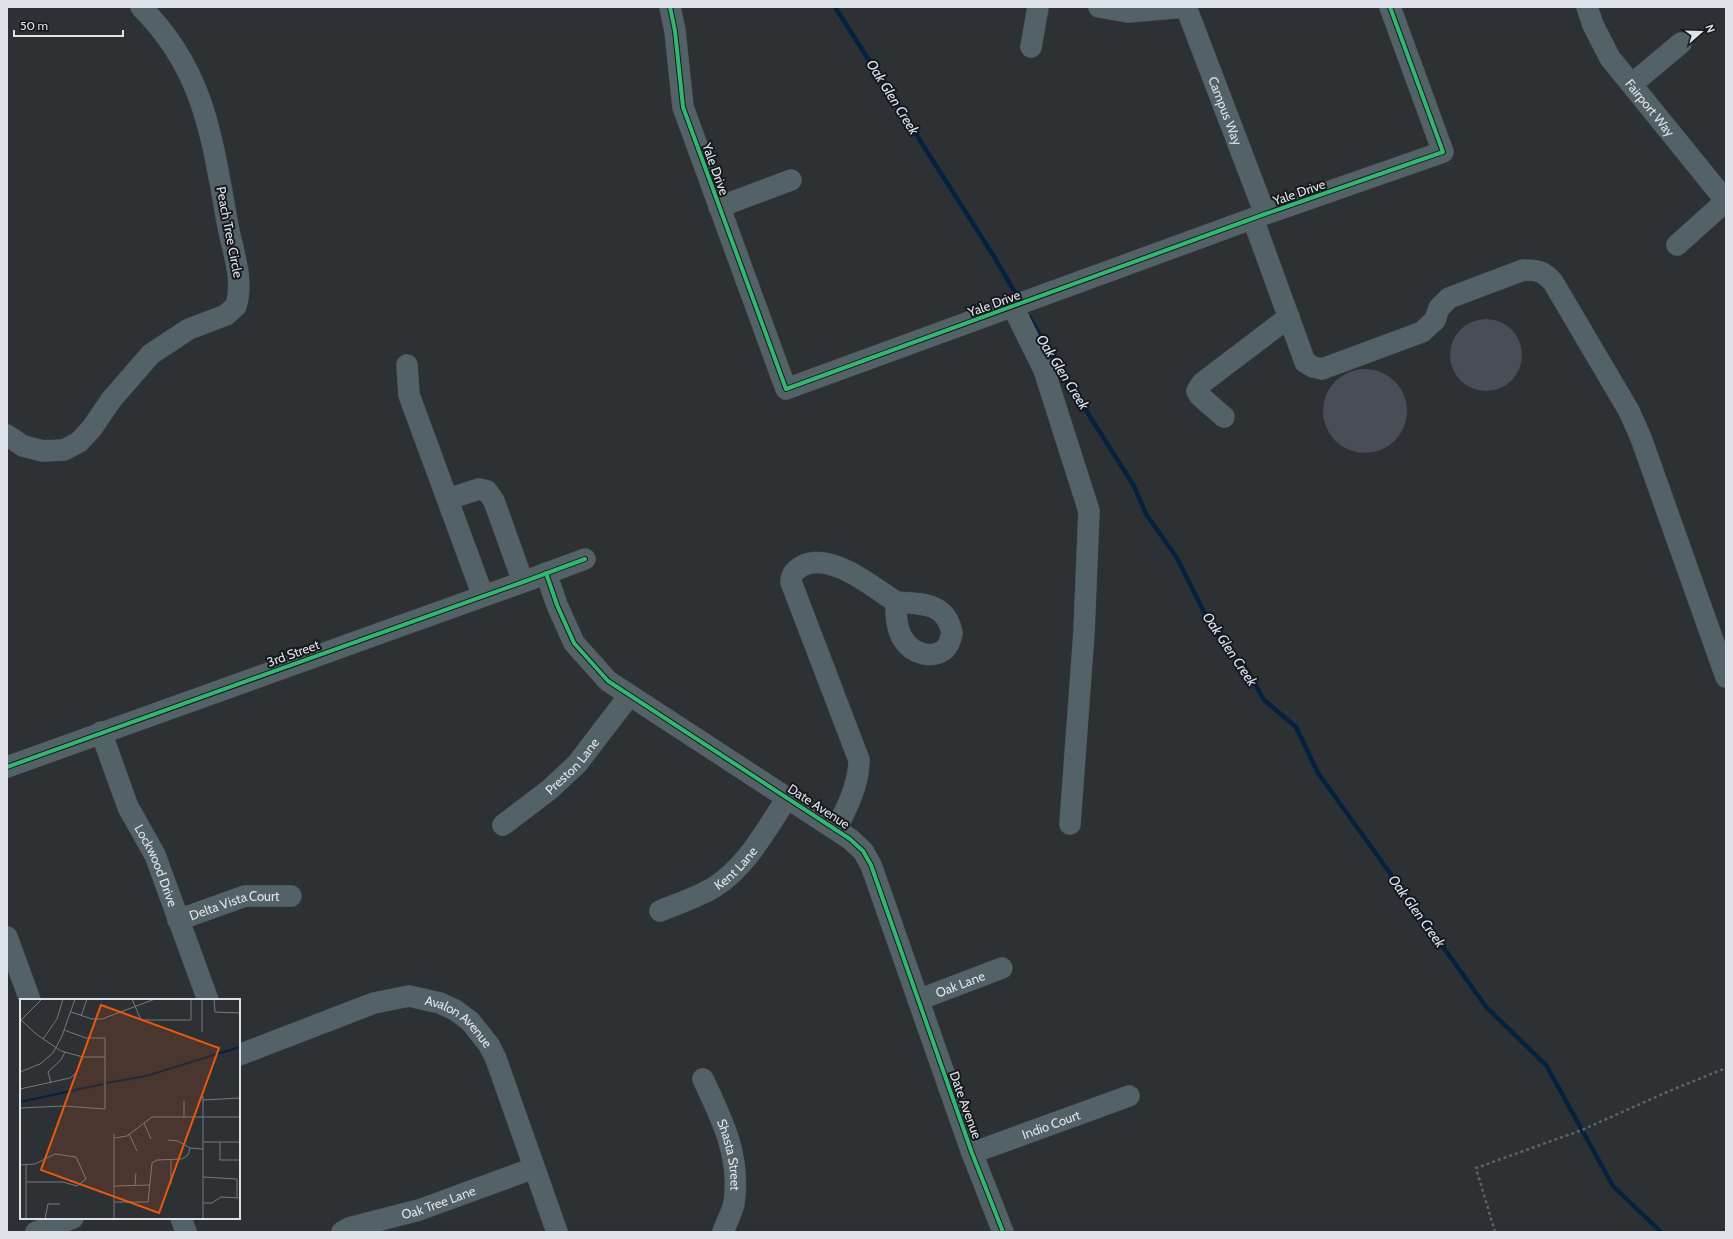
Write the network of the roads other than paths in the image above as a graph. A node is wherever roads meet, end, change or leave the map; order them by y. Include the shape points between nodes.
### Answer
1 (141, 7) edge
2 (670, 7) edge
3 (1038, 7) edge
4 (1099, 7) edge
5 (1186, 7) edge
6 (1390, 7) edge
7 (1587, 7) edge
8 (1681, 43) dead end
9 (1031, 47) dead end
10 (1632, 84) junction
11 (791, 180) dead end
12 (1726, 201) edge
13 (719, 207) junction
14 (1259, 216) junction
15 (1677, 245) dead end
16 (1013, 307) junction
17 (1289, 317) junction
18 (408, 365) dead end
19 (1224, 417) dead end
20 (7, 435) edge
21 (448, 499) junction
22 (585, 558) dead end
23 (546, 573) junction
24 (523, 582) junction
25 (483, 596) junction
26 (896, 602) dead end
27 (1726, 677) edge
28 (629, 696) junction
29 (101, 732) junction
30 (7, 767) edge
31 (787, 798) junction
32 (1070, 824) dead end
33 (503, 825) dead end
34 (836, 829) junction
35 (291, 896) dead end
36 (660, 911) dead end
37 (178, 920) junction
38 (7, 937) edge
39 (1002, 968) dead end
40 (30, 999) edge
41 (208, 999) edge
42 (918, 1000) junction
43 (240, 1055) edge
44 (703, 1079) dead end
45 (1129, 1096) dead end
46 (972, 1152) junction
47 (534, 1168) junction
48 (70, 1219) edge
49 (181, 1219) edge
50 (36, 1232) edge
51 (186, 1232) edge
52 (342, 1232) edge
53 (557, 1232) edge
54 (723, 1232) edge
55 (1003, 1232) edge

1 - 20 street, Peach Tree Circle via 169,41 201,98 237,265 240,284 236,306 226,314 189,328 151,354 79,442 64,450 43,451 23,446
2 - 13 street, Yale Drive via 683,107
3 - 9 street
4 - 5 street via 1128,12
5 - 14 street, Campus Way
6 - 14 street, Yale Drive via 1442,152
7 - 10 street, Fairport Way via 1610,58
8 - 10 street
10 - 12 street, Fairport Way
11 - 13 street
12 - 15 street
13 - 16 street, Yale Drive via 786,390
14 - 16 street, Yale Drive
14 - 17 street, Campus Way
16 - 32 street via 1044,370 1088,511 1084,632
17 - 19 street via 1202,383 1198,391 1200,396
17 - 27 street, Campus Way via 1305,362 1322,369 1422,332 1435,320 1439,308 1449,298 1522,270 1544,272 1553,282 1629,411 1641,438
18 - 21 street via 409,395
21 - 24 street via 479,490 487,491 494,501
21 - 25 street
22 - 23 street, 3rd Street
23 - 24 street, 3rd Street
23 - 28 street, Date Avenue via 574,642 608,681
24 - 25 street, 3rd Street
25 - 29 street, 3rd Street
26 - 34 street via 839,567 828,563 806,563 794,571 791,577 858,760 858,774
28 - 31 street, Date Avenue
28 - 33 street, Preston Lane via 577,764 549,790
29 - 30 street, 3rd Street
29 - 37 street, Lockwood Drive via 128,807 155,855
31 - 34 street, Date Avenue
31 - 36 street, Kent Lane via 751,852 717,886
34 - 42 street, Date Avenue via 863,850 871,865
35 - 37 street, Delta Vista Court via 245,896
37 - 41 street, Lockwood Drive
38 - 40 street
39 - 42 street, Oak Lane
42 - 46 street, Date Avenue
43 - 47 street, Avalon Avenue via 374,1003 409,996 440,1003 470,1021 489,1045
44 - 54 street, Shasta Street via 719,1112 735,1159 734,1204
45 - 46 street, Indio Court
46 - 55 street, Date Avenue
47 - 52 street, Oak Tree Lane via 419,1210
47 - 53 street, Avalon Avenue
48 - 50 street
49 - 51 street

